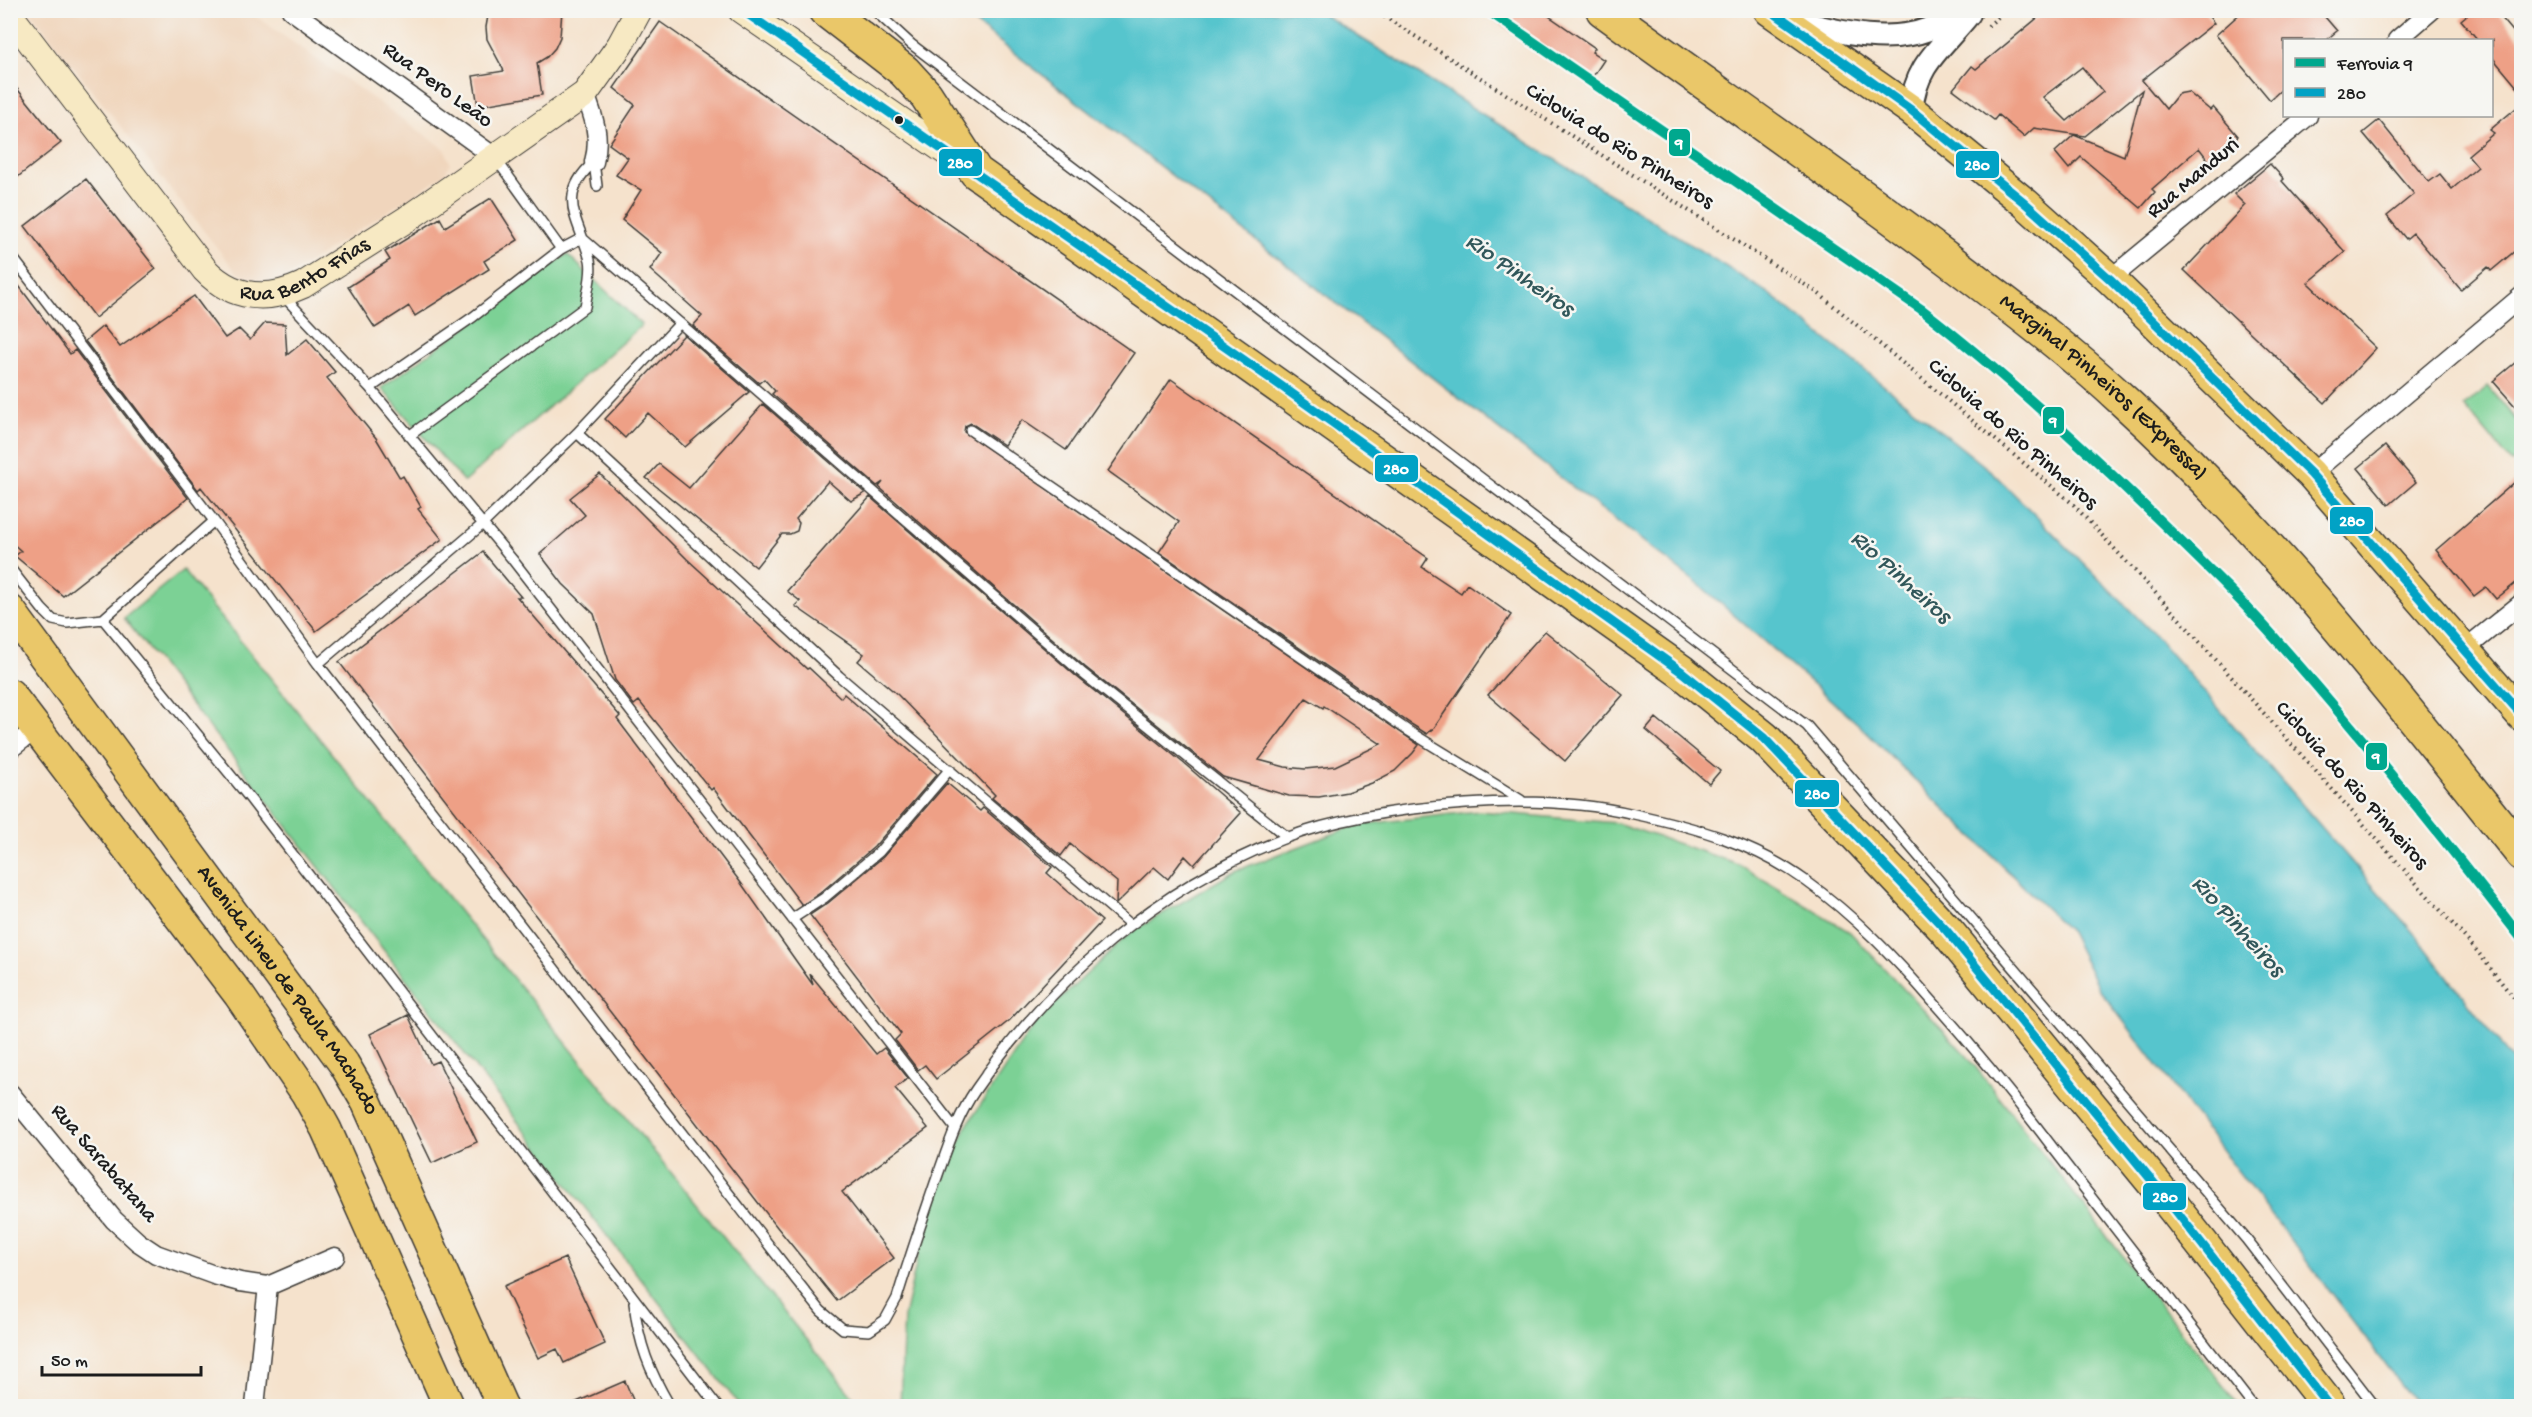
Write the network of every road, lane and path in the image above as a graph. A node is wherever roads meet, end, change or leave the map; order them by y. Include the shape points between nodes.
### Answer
1 (291, 10) edge
2 (639, 10) edge
3 (825, 10) edge
4 (874, 10) edge
5 (1374, 10) edge
6 (1603, 10) edge
7 (1969, 10) edge
8 (2432, 10) edge
9 (740, 11) edge
10 (1774, 14) edge
11 (10, 15) edge
12 (2398, 39) edge
13 (585, 94) junction
14 (1911, 110) junction
15 (2307, 117) edge
16 (496, 158) junction
17 (594, 162) junction
18 (976, 172) junction
19 (597, 186) dead end
20 (582, 238) junction
21 (561, 249) junction
22 (10, 254) edge
23 (2110, 279) junction
24 (2522, 296) edge
25 (290, 303) dead end
26 (681, 323) junction
27 (370, 388) junction
28 (970, 430) dead end
29 (578, 433) junction
30 (409, 436) junction
31 (2311, 474) junction
32 (214, 521) junction
33 (483, 524) junction
34 (10, 568) edge
35 (2522, 603) edge
36 (10, 610) edge
37 (103, 619) junction
38 (2465, 650) junction
39 (318, 664) junction
40 (10, 694) edge
41 (2522, 716) edge
42 (36, 729) junction
43 (10, 749) edge
44 (951, 769) junction
45 (1521, 800) junction
46 (1287, 837) junction
47 (2522, 854) edge
48 (792, 919) junction
49 (1130, 924) junction
50 (2522, 1009) edge
51 (10, 1093) edge
52 (954, 1127) junction
53 (335, 1257) dead end
54 (268, 1286) junction
55 (634, 1301) junction
56 (255, 1407) edge
57 (449, 1407) edge
58 (501, 1407) edge
59 (670, 1407) edge
60 (717, 1407) edge
61 (2253, 1407) edge
62 (2329, 1407) edge
63 (2375, 1407) edge

1 - 16 street, Rua Pero Leão
2 - 13 main road, Rua Bento Frias
3 - 18 highway via 904,71 926,95
4 - 63 lane via 911,44 1807,726 2246,1239
5 - 50 path, Ciclovia do Rio Pinheiros via 1818,293 2072,503 2469,942
6 - 47 highway, Marginal Pinheiros (Expressa) via 1973,278 2064,348 2130,406 2226,503 2358,649
7 - 10 street via 1927,30 1877,36 1851,34
7 - 14 street via 1916,81
8 - 12 street
9 - 18 main road
10 - 14 highway
11 - 16 main road, Rua Bento Frias via 205,270 233,291 270,296 303,285
13 - 16 main road, Rua Bento Frias
13 - 17 street via 598,135
14 - 23 highway
15 - 23 street, Rua Manduri
16 - 21 lane
17 - 19 lane
17 - 20 lane via 579,178 574,191 575,216
18 - 62 highway via 1682,672 1764,738 1946,930 2158,1188
20 - 21 lane
20 - 26 lane
20 - 30 lane via 591,262 585,306
21 - 27 lane via 473,317
22 - 32 lane
23 - 31 highway
24 - 31 street
25 - 27 lane
26 - 29 lane
26 - 46 lane via 1081,672
27 - 30 lane
28 - 45 lane via 1407,730
29 - 33 lane
29 - 44 lane via 839,676
30 - 33 lane
31 - 38 highway
32 - 37 lane
32 - 39 lane
33 - 39 lane
33 - 48 lane
34 - 37 lane via 53,620 67,623
35 - 38 street
36 - 58 highway, Avenida Lineu de Paula Machado via 344,1064 367,1103
37 - 55 lane via 251,800
38 - 41 highway
39 - 52 lane via 789,1271 821,1311 843,1329 868,1331 885,1320 897,1298
40 - 42 highway, Avenida Lineu de Paula Machado
42 - 43 street
42 - 57 highway, Avenida Lineu de Paula Machado via 238,995 306,1093 326,1129
44 - 48 lane via 879,852
44 - 49 lane
45 - 46 lane via 1435,806
45 - 61 lane via 1601,807 1673,822 1727,839 1803,879 1852,916 1894,957 1992,1069
46 - 49 lane via 1240,858
48 - 52 lane
49 - 52 lane via 1073,976 1006,1048
51 - 54 street, Rua Sarabatana via 92,1195 138,1242 183,1265
53 - 54 street
54 - 56 street
55 - 59 lane via 646,1360
55 - 60 lane

